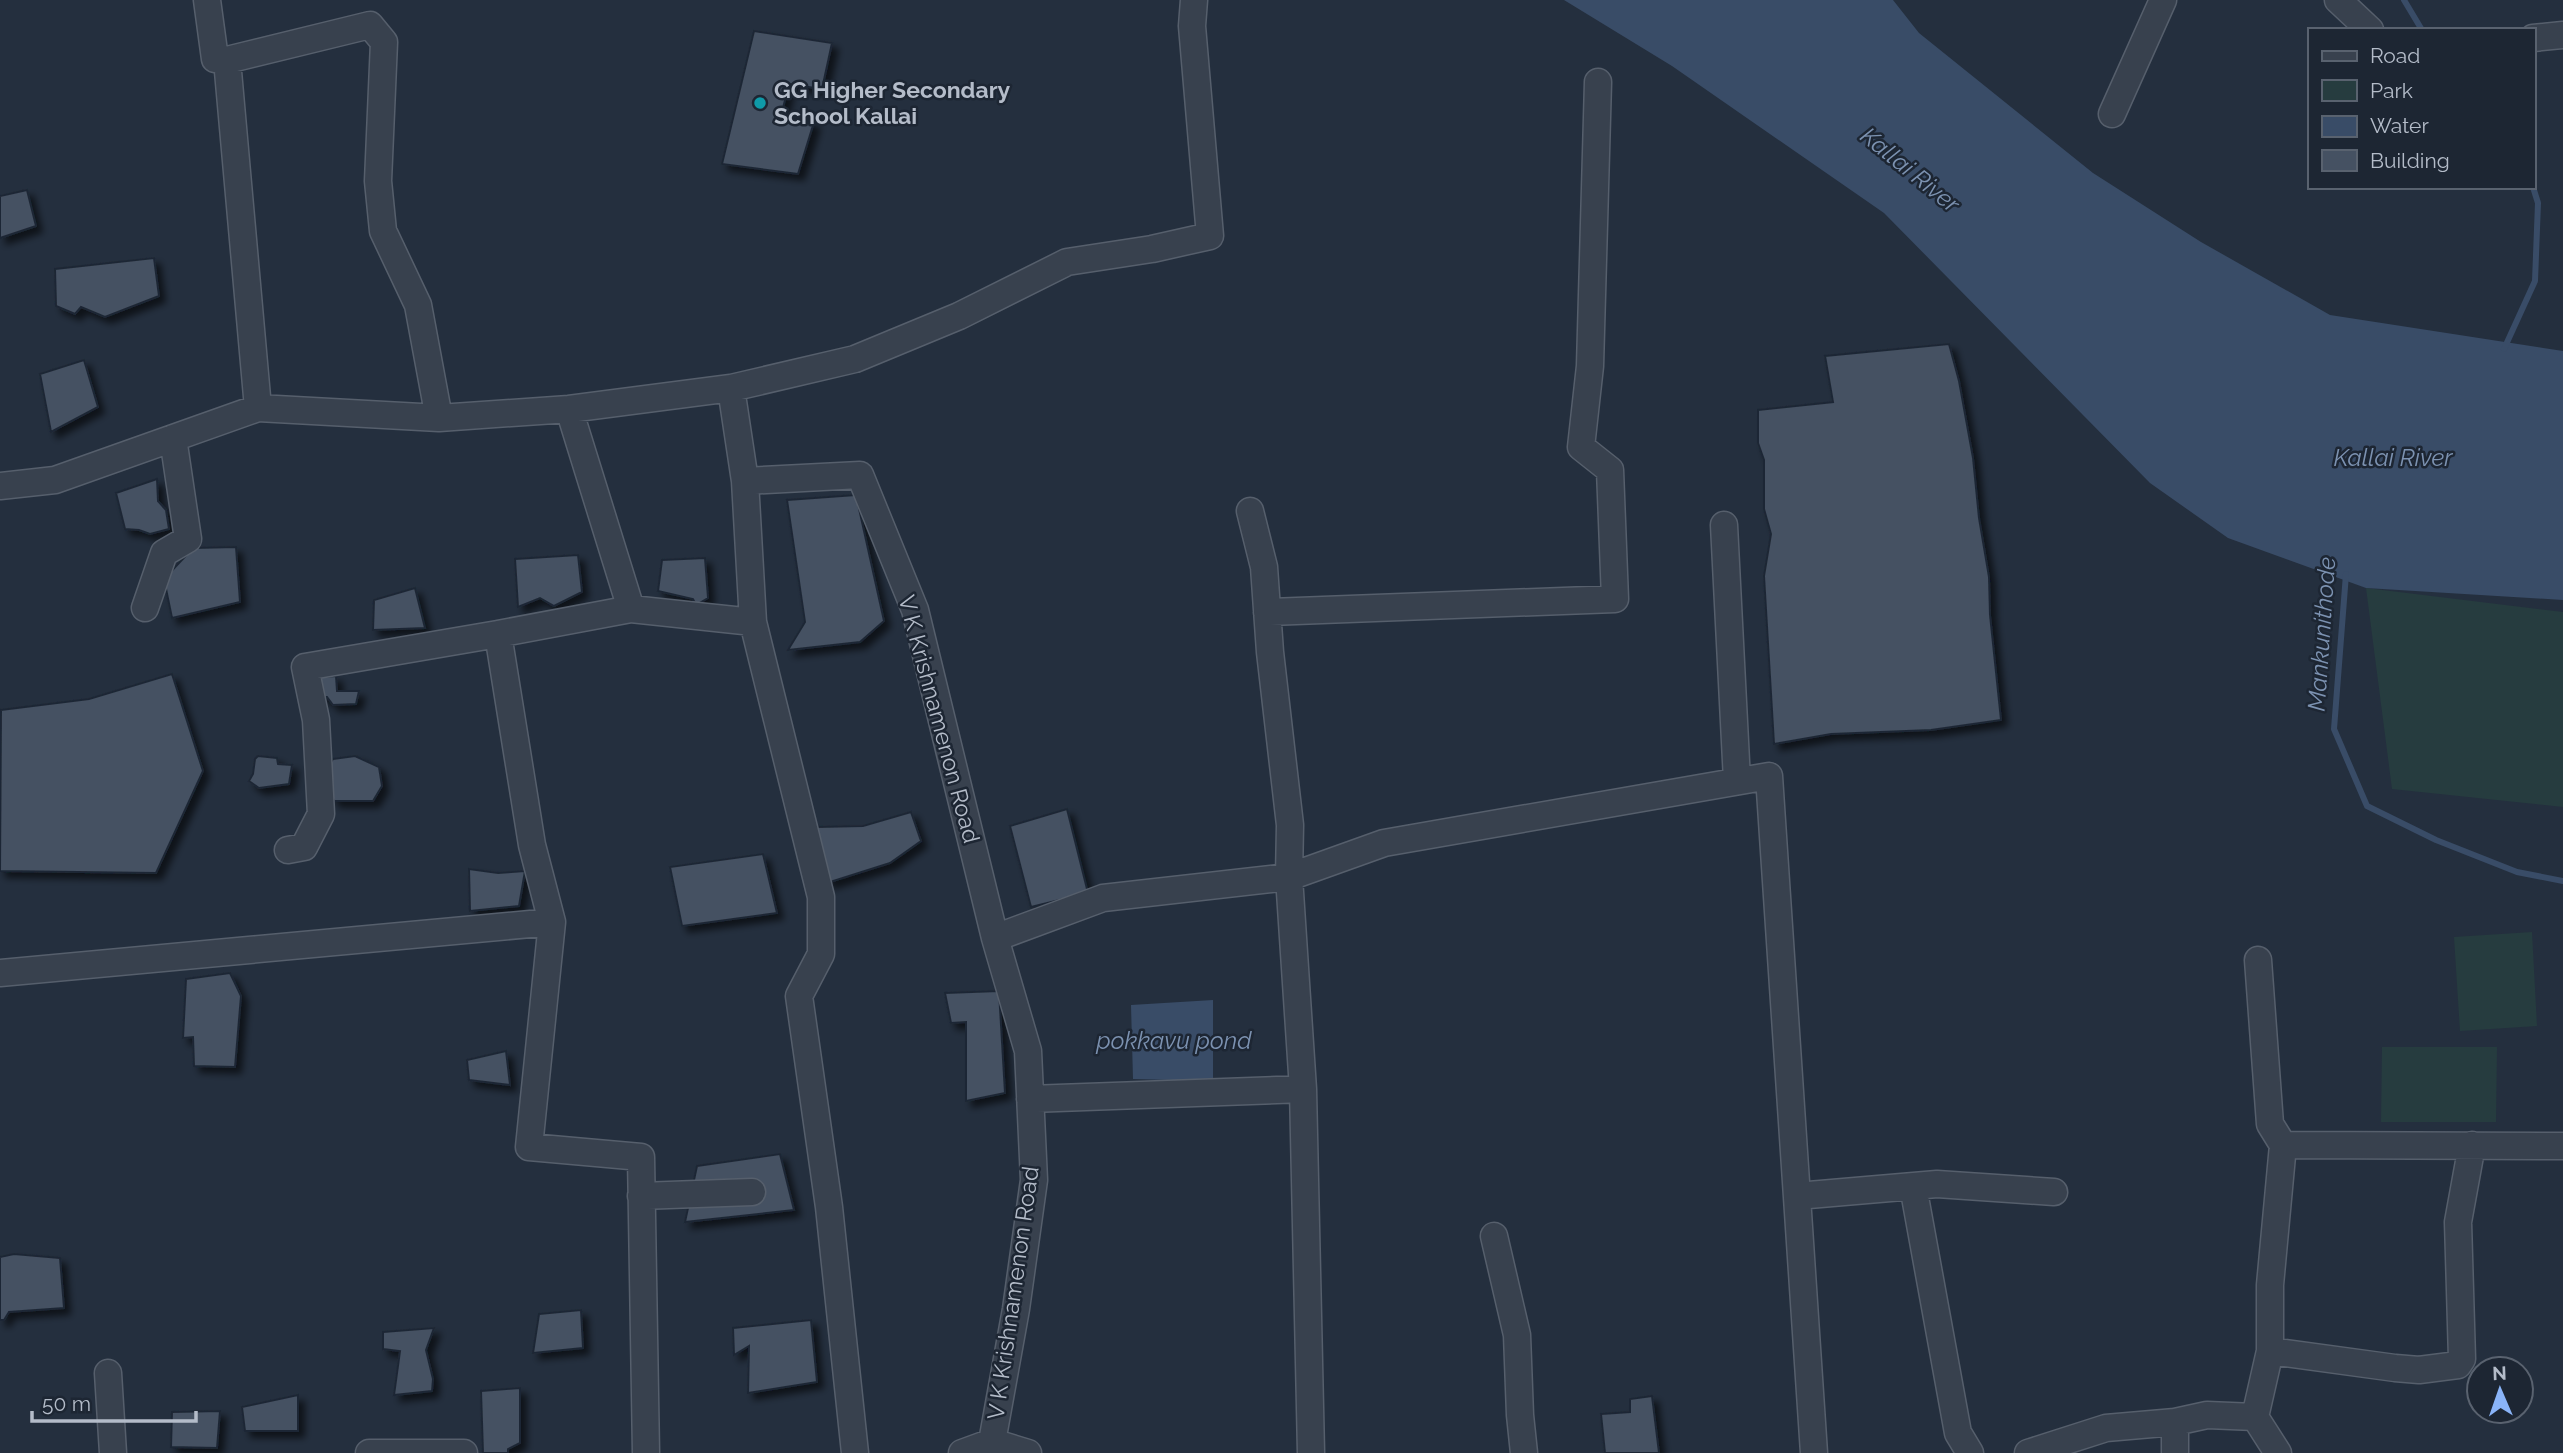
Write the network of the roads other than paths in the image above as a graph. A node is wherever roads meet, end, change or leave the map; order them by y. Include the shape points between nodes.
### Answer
1 (207, 0) edge
2 (1194, 0) edge
3 (2163, 0) edge
4 (2338, 0) edge
5 (2368, 28) edge
6 (2563, 35) edge
7 (2535, 38) edge
8 (227, 60) junction
9 (1598, 82) dead end
10 (2112, 114) dead end
11 (731, 388) junction
12 (258, 408) junction
13 (569, 409) junction
14 (439, 418) junction
15 (173, 438) junction
16 (745, 481) junction
17 (0, 486) edge
18 (1250, 511) dead end
19 (1724, 525) dead end
20 (145, 608) dead end
21 (631, 609) junction
22 (1267, 612) junction
23 (753, 622) junction
24 (498, 634) junction
25 (1737, 781) junction
26 (288, 849) dead end
27 (1289, 877) junction
28 (552, 922) junction
29 (995, 939) junction
30 (2259, 960) dead end
31 (0, 973) edge
32 (1303, 1089) junction
33 (1030, 1099) junction
34 (2283, 1145) junction
35 (2472, 1146) junction
36 (2563, 1146) edge
37 (1913, 1186) junction
38 (752, 1192) dead end
39 (2054, 1192) dead end
40 (641, 1196) junction
41 (1797, 1196) junction
42 (1494, 1236) dead end
43 (2270, 1351) junction
44 (108, 1373) dead end
45 (2255, 1417) junction
46 (2175, 1422) junction
47 (993, 1448) edge
48 (113, 1453) edge
49 (369, 1453) edge
50 (464, 1453) edge
51 (646, 1453) edge
52 (855, 1453) edge
53 (962, 1453) edge
54 (1028, 1453) edge
55 (1311, 1453) edge
56 (1524, 1453) edge
57 (1815, 1453) edge
58 (1970, 1453) edge
59 (2028, 1453) edge
60 (2175, 1453) edge
61 (2278, 1453) edge

1 - 8 street via 215,59
2 - 11 street via 1192,26 1210,236 1067,262 959,316 855,359
3 - 10 street
4 - 5 street
6 - 7 street
8 - 12 street
8 - 14 street via 370,25 384,42 378,181 383,231 418,304
9 - 22 street via 1590,366 1581,447 1610,470 1615,599
11 - 13 street
11 - 16 street
12 - 14 street
12 - 15 street
13 - 14 street
13 - 21 street
15 - 17 street via 55,480
15 - 20 street via 188,538 164,554
16 - 23 street
16 - 29 street, V K Krishnamenon Road via 860,475 915,610
18 - 22 street via 1264,567
19 - 25 street
21 - 23 street
21 - 24 street
22 - 27 street via 1290,825
23 - 52 street via 821,897 821,954 799,996 830,1207
24 - 26 street via 305,667 316,720 321,814 304,847
24 - 28 street via 532,845
25 - 27 street via 1384,843
25 - 41 street via 1769,776
27 - 29 street via 1103,898
27 - 32 street
28 - 31 street
28 - 40 street via 529,1147 640,1157
29 - 33 street, V K Krishnamenon Road via 1028,1051
30 - 34 street via 2270,1124
32 - 33 street
32 - 55 street
33 - 47 street, V K Krishnamenon Road via 1034,1180
34 - 35 street
34 - 43 street via 2270,1285
35 - 36 street
35 - 43 street via 2458,1222 2462,1359 2458,1365 2419,1370
37 - 39 street
37 - 41 street
37 - 58 street via 1958,1433
38 - 40 street
40 - 51 street
41 - 57 street
42 - 56 street via 1517,1335
43 - 45 street
44 - 48 street
45 - 46 street via 2207,1415
45 - 61 street
46 - 59 street via 2106,1428
46 - 60 street
47 - 53 street
47 - 54 street
49 - 50 street

